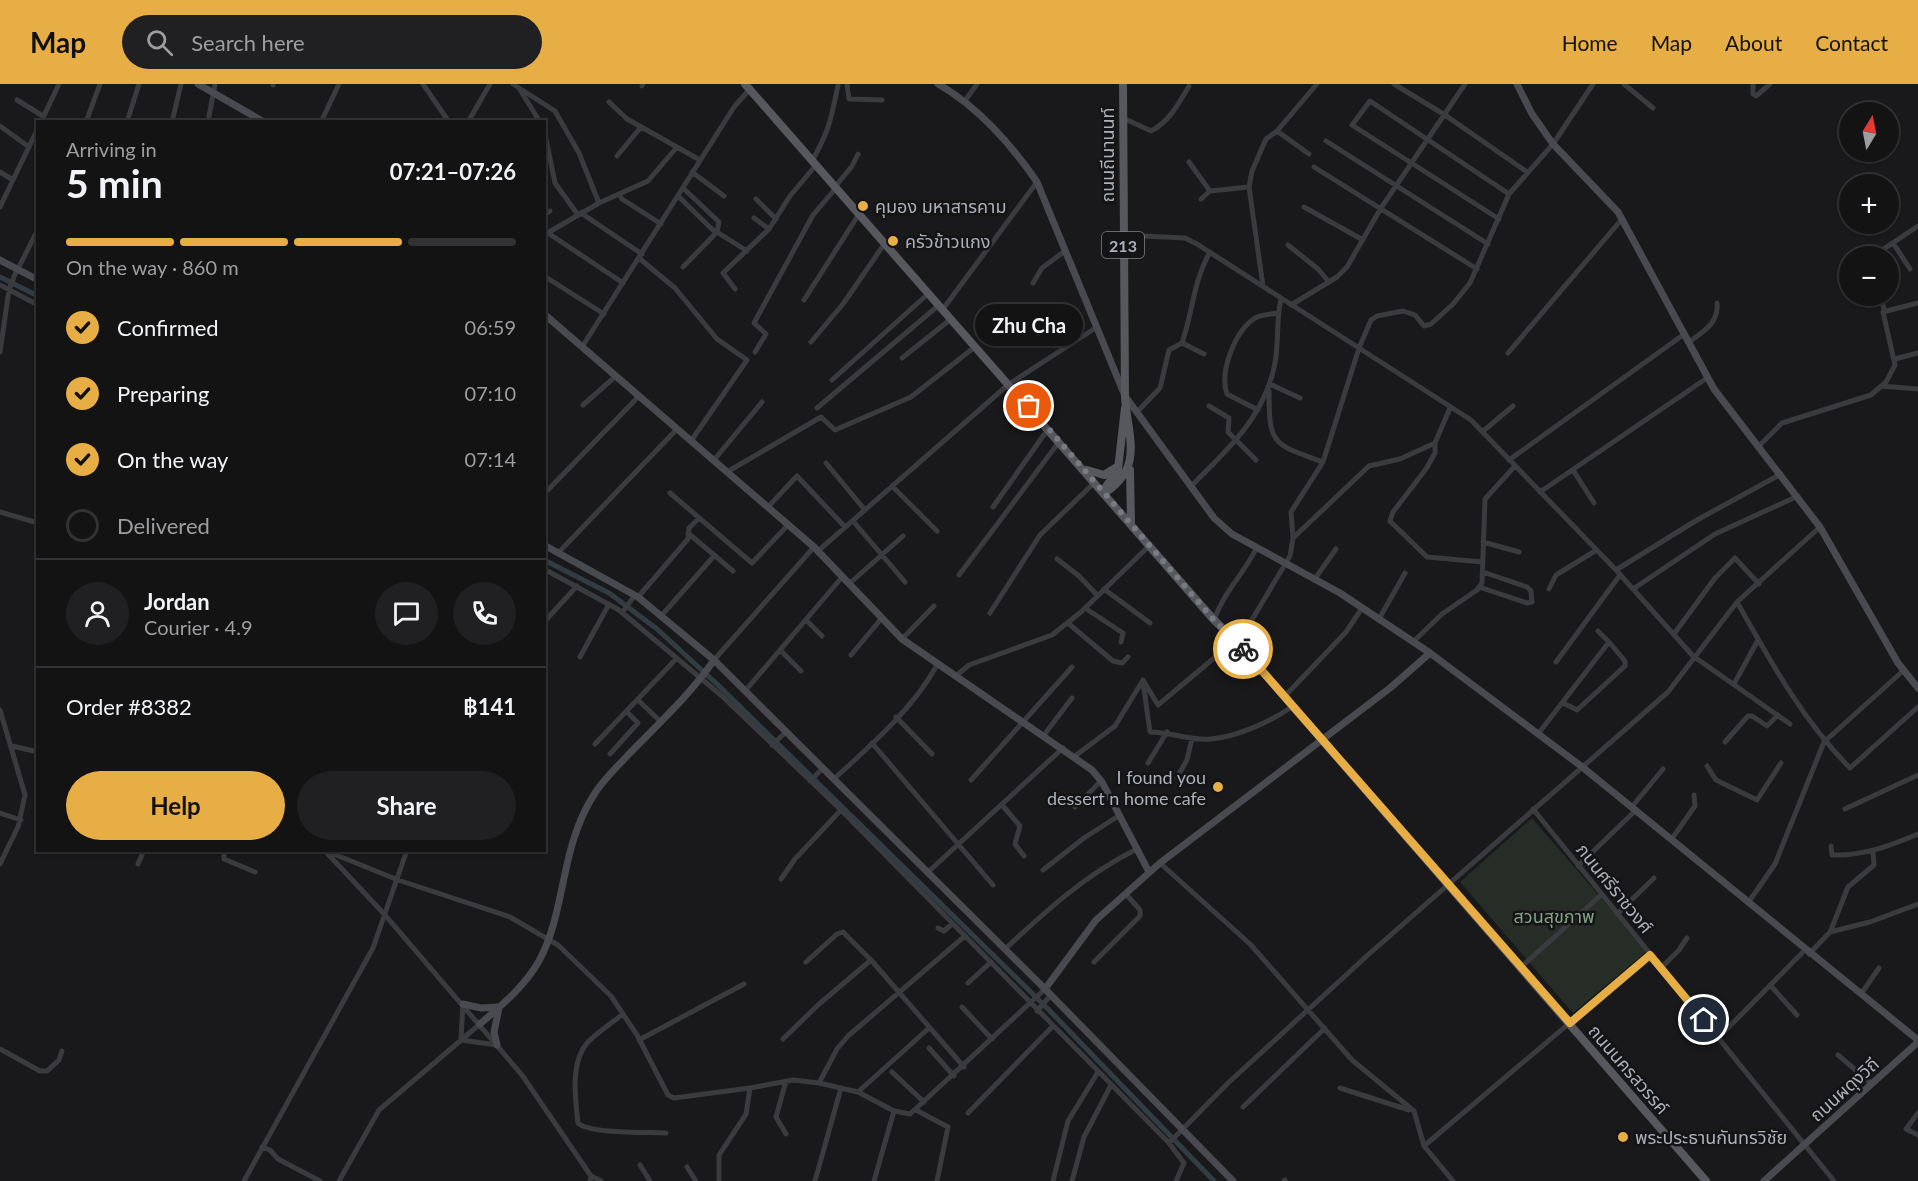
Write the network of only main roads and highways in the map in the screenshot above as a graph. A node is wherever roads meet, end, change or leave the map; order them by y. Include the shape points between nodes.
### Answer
1 (1123, 84) edge
2 (747, 87) edge
3 (1126, 406) junction
4 (1119, 463) junction
5 (1130, 463) junction
6 (1083, 468) junction
7 (1104, 492) junction
8 (1131, 523) junction
9 (1706, 1181) edge

1 - 3 main road, ถนนถีนานนท์ / 213
2 - 6 main road, ถนนนครสวรรค์
3 - 4 main road, ถนนถีนานนท์ / 213 via 1121,420
3 - 5 main road, ถนนถีนานนท์ / 213
4 - 6 main road via 1104,475
4 - 7 main road, ถนนถีนานนท์ / 213
5 - 7 main road via 1124,478
5 - 8 main road, ถนนถีนานนท์
6 - 7 main road, ถนนนครสวรรค์
7 - 8 main road, ถนนนครสวรรค์
8 - 9 main road, ถนนนครสวรรค์

